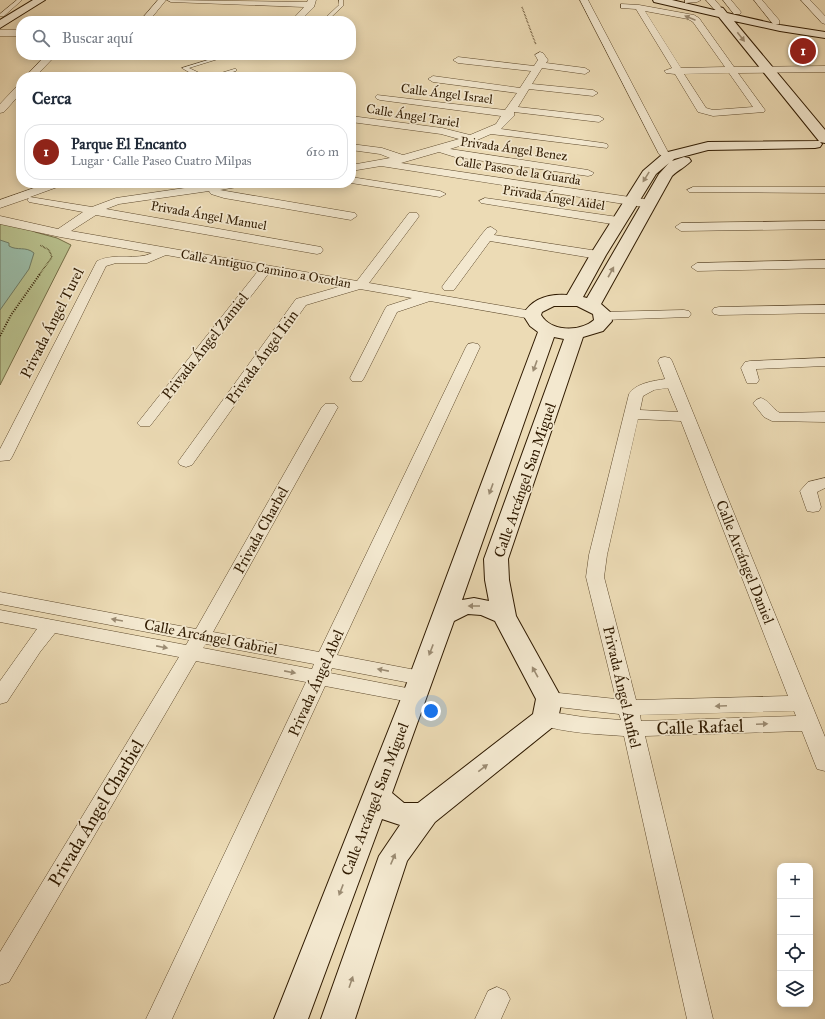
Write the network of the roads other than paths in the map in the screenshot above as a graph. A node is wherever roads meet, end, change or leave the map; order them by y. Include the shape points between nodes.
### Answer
1 (20, 0) edge
2 (40, 0) edge
3 (162, 0) edge
4 (171, 0) edge
5 (341, 0) edge
6 (584, 0) edge
7 (658, 0) edge
8 (688, 0) edge
9 (727, 0) edge
10 (758, 0) edge
11 (805, 0) edge
12 (312, 3) edge
13 (624, 6) dead end
14 (639, 7) junction
15 (717, 7) edge
16 (740, 15) junction
17 (148, 16) edge
18 (300, 16) edge
19 (329, 16) edge
20 (1, 20) edge
21 (825, 21) edge
22 (778, 25) junction
23 (825, 31) edge
24 (0, 33) edge
25 (16, 33) edge
26 (825, 35) edge
27 (769, 52) dead end
28 (45, 60) edge
29 (212, 60) edge
30 (458, 60) dead end
31 (539, 63) junction
32 (234, 70) dead end
33 (730, 70) junction
34 (767, 70) junction
35 (783, 70) junction
36 (585, 71) dead end
37 (665, 71) dead end
38 (677, 71) junction
39 (35, 72) edge
40 (194, 72) edge
41 (227, 72) edge
42 (623, 72) junction
43 (634, 72) dead end
44 (823, 72) edge
45 (433, 79) dead end
46 (525, 88) junction
47 (593, 92) dead end
48 (16, 93) edge
49 (380, 97) dead end
50 (6, 105) edge
51 (511, 111) junction
52 (599, 119) dead end
53 (356, 120) edge
54 (825, 120) edge
55 (491, 131) junction
56 (471, 139) junction
57 (822, 145) edge
58 (603, 146) dead end
59 (356, 148) edge
60 (438, 148) junction
61 (669, 156) junction
62 (403, 158) junction
63 (382, 163) junction
64 (356, 167) edge
65 (588, 173) dead end
66 (356, 181) edge
67 (45, 188) edge
68 (169, 188) edge
69 (204, 188) edge
70 (213, 188) edge
71 (693, 190) dead end
72 (825, 190) edge
73 (172, 192) junction
74 (440, 194) dead end
75 (33, 200) dead end
76 (485, 201) dead end
77 (631, 201) junction
78 (0, 204) edge
79 (650, 204) junction
80 (95, 210) junction
81 (351, 216) dead end
82 (413, 216) dead end
83 (0, 220) edge
84 (618, 221) junction
85 (825, 225) edge
86 (681, 227) dead end
87 (60, 233) junction
88 (317, 250) dead end
89 (164, 251) junction
90 (598, 255) junction
91 (825, 264) edge
92 (697, 267) dead end
93 (266, 269) junction
94 (360, 285) junction
95 (449, 287) dead end
96 (430, 297) junction
97 (573, 300) junction
98 (825, 309) edge
99 (598, 311) junction
100 (719, 311) dead end
101 (684, 314) dead end
102 (540, 322) junction
103 (575, 334) junction
104 (473, 347) dead end
105 (665, 361) dead end
106 (825, 362) edge
107 (357, 378) dead end
108 (752, 380) dead end
109 (673, 383) junction
110 (761, 403) dead end
111 (330, 407) dead end
112 (631, 414) junction
113 (688, 416) junction
114 (825, 417) edge
115 (145, 422) dead end
116 (4, 457) dead end
117 (186, 462) dead end
118 (820, 484) edge
119 (813, 507) dead end
120 (0, 598) edge
121 (0, 616) edge
122 (444, 616) junction
123 (504, 616) junction
124 (51, 625) junction
125 (202, 635) junction
126 (192, 652) junction
127 (322, 668) junction
128 (418, 687) junction
129 (0, 697) edge
130 (802, 703) junction
131 (628, 708) junction
132 (547, 709) junction
133 (809, 722) junction
134 (632, 729) junction
135 (825, 763) edge
136 (377, 795) junction
137 (425, 814) junction
138 (0, 974) edge
139 (159, 1019) edge
140 (291, 1019) edge
141 (338, 1019) edge
142 (700, 1019) edge

1 - 20 lane
2 - 20 street
3 - 17 street
4 - 12 street
5 - 19 lane via 340,5
6 - 42 street
7 - 15 street
8 - 15 street
9 - 16 street
10 - 22 street
11 - 21 street
12 - 18 street
13 - 14 street
33 -> 14 street via 696,20
14 - 38 street
15 - 16 street
15 -> 34 street
16 - 22 street
16 - 22 street via 755,33
22 - 23 street
22 - 26 street
24 - 25 street
27 - 35 street
28 - 39 street
29 - 40 lane via 184,68
30 - 31 street
31 - 36 street
31 - 46 street
32 - 41 lane
33 - 34 street
33 - 38 street
33 - 38 street via 760,110 704,111
34 - 35 street
34 - 57 street
35 - 44 street
35 - 54 street
37 - 38 street
42 - 43 street
42 - 61 street via 664,154
45 - 46 street
46 - 47 street
46 - 51 street
48 - 50 street
49 - 51 street, Calle Ángel Israel
51 - 52 street, Calle Ángel Israel
51 - 55 street via 500,126
53 - 56 street, Calle Ángel Tariel via 442,131
55 - 56 street
55 - 58 street
56 - 60 street
57 - 61 street via 708,146
57 - 79 street via 737,150 696,156 676,164 666,174
59 - 62 street via 382,151
60 - 62 street
60 - 65 street, Privada Ángel Benez via 455,154
61 -> 77 street via 650,171
62 - 63 street
63 - 64 street
63 - 77 street, Calle Paseo de la Guarda
66 - 74 street
67 - 78 street
68 - 73 street
69 - 73 street
70 - 81 street via 224,196
71 - 72 street
73 - 80 street via 116,201
75 - 80 street, Privada Ángel Manuel
76 - 84 street, Privada Ángel Aidel
77 - 79 street, Calle Paseo de la Guarda
77 - 84 street
99 -> 79 street
80 - 87 street
80 - 88 street, Privada Ángel Manuel
82 - 94 street
83 - 87 street, Calle Antiguo Camino a Oxotlan
84 - 90 street
85 - 86 street
87 - 89 street, Calle Antiguo Camino a Oxotlan
89 - 93 street, Calle Antiguo Camino a Oxotlan
89 - 116 street, Privada Ángel Turel via 151,259 106,260 101,264
90 - 95 street via 489,234
90 - 97 street
91 - 92 street
93 - 94 street, Calle Antiguo Camino a Oxotlan
93 - 115 street, Privada Ángel Zamiel
94 - 96 street, Calle Antiguo Camino a Oxotlan
94 - 117 street, Privada Ángel Irin via 301,302
96 - 102 street, Calle Antiguo Camino a Oxotlan
96 - 107 street via 392,309
97 - 99 street
97 - 102 street via 550,301 541,305 535,309
98 - 100 street
99 - 101 street
99 - 103 street via 603,321 600,326
102 - 103 street
102 -> 122 street, Calle Arcángel San Miguel
103 - 123 street, Calle Arcángel San Miguel via 496,559
104 - 127 street, Privada Ángel Abel
105 - 109 street, Calle Arcángel Daniel
106 - 108 street via 750,365 748,368
109 - 112 street, Privada Ángel Anfiel via 642,388 636,394
109 - 113 street, Calle Arcángel Daniel
110 - 114 street via 769,414 777,418
111 - 125 street, Privada Charbel
112 - 113 street
112 - 131 street, Privada Ángel Anfiel via 595,577
113 - 130 street, Calle Arcángel Daniel
118 - 119 street via 808,491
125 -> 120 street, Calle Arcángel Gabriel
121 - 124 street, Calle Arcángel Gabriel
123 -> 122 street via 490,608 474,605 457,608
122 -> 128 street, Calle Arcángel San Miguel
132 -> 123 street, Calle Arcángel San Miguel
124 -> 126 street, Calle Arcángel Gabriel
124 - 129 street
125 - 126 street, Privada Charbel
125 - 127 street, Calle Arcángel Gabriel
126 -> 127 street, Calle Arcángel Gabriel
126 - 138 street, Privada Ángel Charbiel
127 - 128 street, Calle Arcángel Gabriel
127 - 139 street, Privada Ángel Abel
128 - 136 street, Calle Arcángel San Miguel
130 -> 131 street, Calle Rafael
130 - 133 street, Calle Arcángel Daniel
131 - 132 street, Calle Rafael
131 - 134 street, Privada Ángel Anfiel
132 - 134 street, Calle Rafael via 583,725
137 -> 132 street
134 -> 133 street, Calle Rafael
133 - 135 street, Calle Arcángel Daniel
134 - 142 street, Privada Ángel Anfiel
136 - 137 street via 393,812 405,816
136 -> 140 street, Calle Arcángel San Miguel
141 -> 137 street via 394,856

